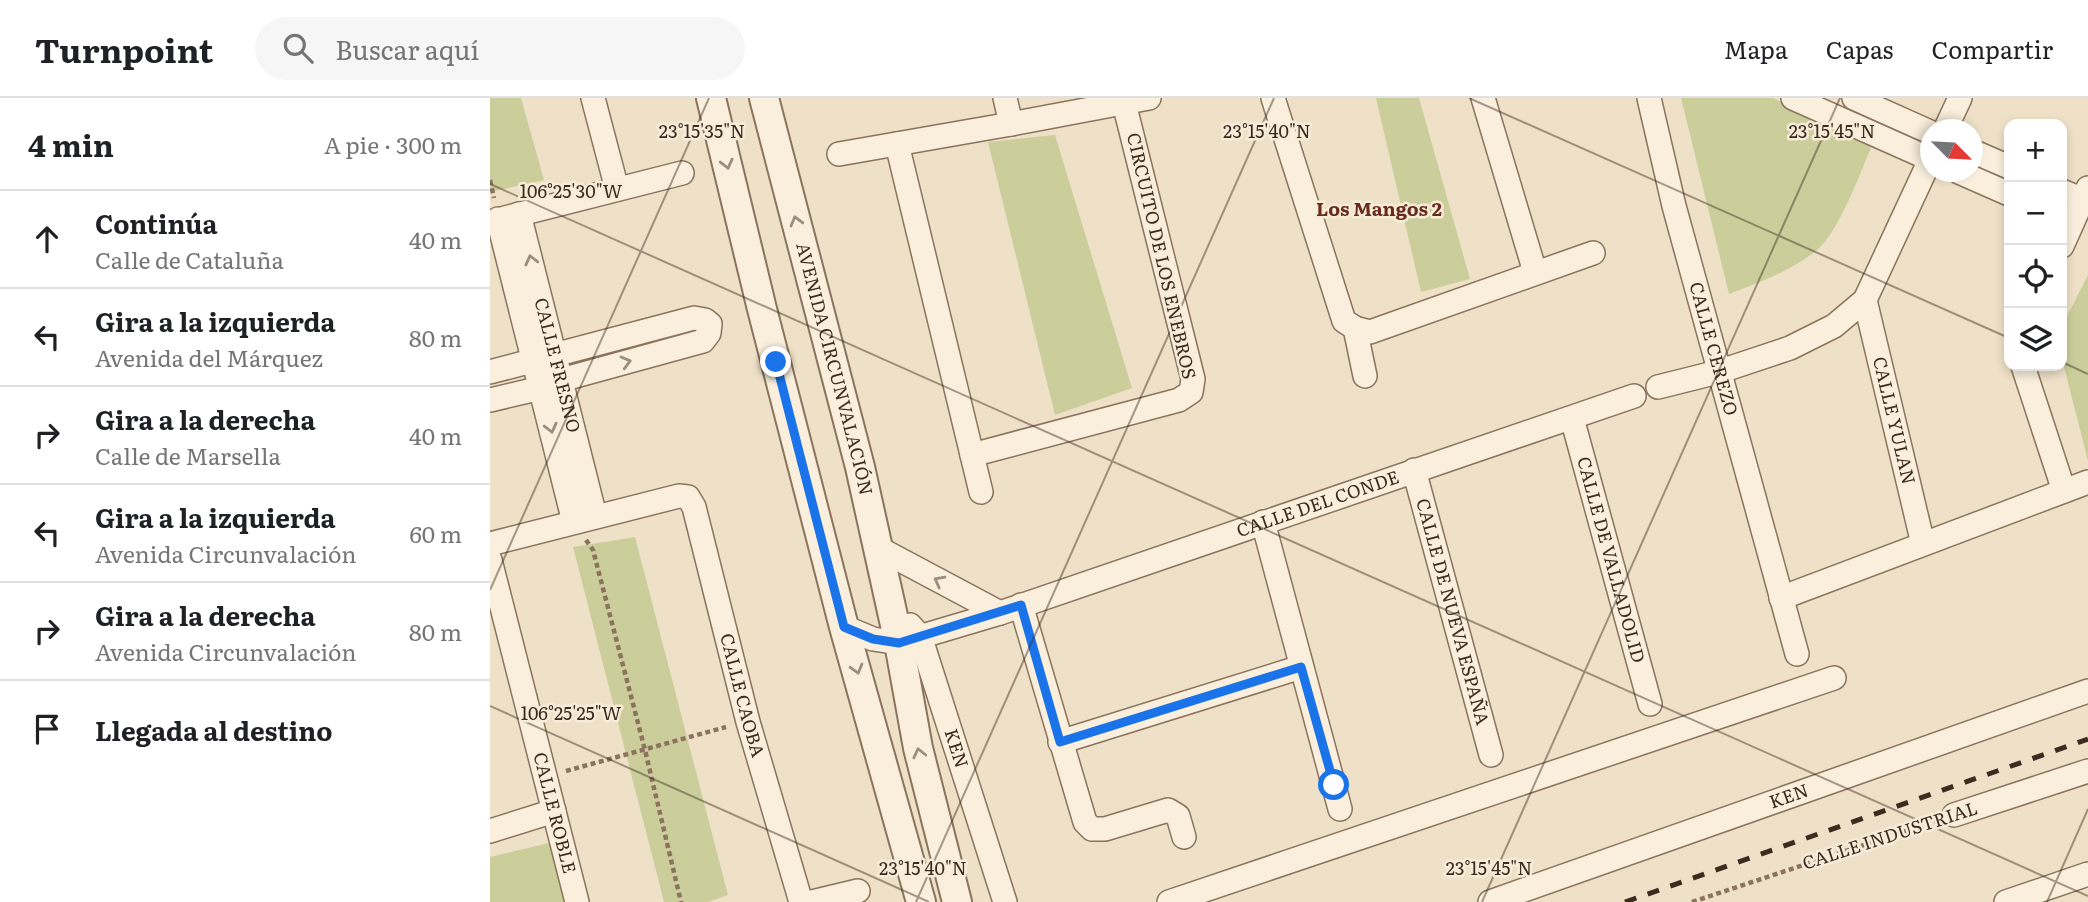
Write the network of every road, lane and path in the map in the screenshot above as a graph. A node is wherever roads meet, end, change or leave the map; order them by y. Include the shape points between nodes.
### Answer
1 (593, 98) edge
2 (711, 98) edge
3 (764, 98) edge
4 (1005, 98) edge
5 (1149, 98) edge
6 (1273, 98) edge
7 (1483, 98) edge
8 (1854, 98) edge
9 (1961, 98) edge
10 (1650, 99) edge
11 (1798, 99) edge
12 (1124, 103) junction
13 (1950, 119) edge
14 (1011, 124) junction
15 (1920, 128) edge
16 (897, 144) junction
17 (839, 153) dead end
18 (1920, 155) edge
19 (1983, 156) edge
20 (2004, 165) edge
21 (681, 173) dead end
22 (1920, 181) edge
23 (1982, 182) edge
24 (617, 189) junction
25 (2004, 192) edge
26 (2080, 195) edge
27 (503, 218) edge
28 (2074, 222) edge
29 (2062, 245) edge
30 (1593, 253) dead end
31 (1535, 272) junction
32 (1864, 300) junction
33 (1355, 328) junction
34 (544, 357) junction
35 (2026, 371) edge
36 (490, 372) edge
37 (1718, 372) junction
38 (1365, 376) dead end
39 (551, 384) junction
40 (1658, 387) dead end
41 (1634, 396) dead end
42 (490, 400) edge
43 (1572, 418) junction
44 (972, 455) junction
45 (1414, 470) junction
46 (2088, 482) edge
47 (2064, 491) junction
48 (981, 492) dead end
49 (585, 519) junction
50 (1263, 522) junction
51 (490, 544) edge
52 (1923, 544) junction
53 (878, 548) junction
54 (490, 560) edge
55 (1780, 598) junction
56 (1010, 609) junction
57 (844, 627) junction
58 (909, 639) junction
59 (1797, 654) dead end
60 (1301, 667) junction
61 (1834, 678) dead end
62 (2088, 691) edge
63 (1650, 704) dead end
64 (748, 722) junction
65 (1060, 742) junction
66 (645, 750) junction
67 (1491, 755) dead end
68 (2088, 771) edge
69 (545, 777) junction
70 (1340, 809) dead end
71 (554, 811) junction
72 (1954, 815) joint
73 (490, 831) edge
74 (1184, 837) dead end
75 (2088, 874) edge
76 (858, 891) dead end
77 (577, 902) edge
78 (681, 902) edge
79 (801, 902) edge
80 (812, 902) edge
81 (921, 902) edge
82 (957, 902) edge
83 (1005, 902) edge
84 (1169, 902) edge
85 (1490, 902) edge
86 (1692, 902) edge
87 (2006, 902) edge

1 - 24 street
2 -> 57 street
53 -> 3 street, AVENIDA CIRCUNVALACIÓN
4 - 14 street
5 - 12 street
6 - 33 street via 1344,321
7 - 31 street
8 - 15 street
9 - 13 street
10 - 37 street, CALLE CEREZO
11 - 18 street
12 - 14 street
12 - 44 street, CIRCUITO DE LOS ENEBROS via 1193,379 1191,392 1179,400
14 - 16 street
16 - 17 street
16 - 44 street
19 - 20 street
21 - 24 street
22 - 32 street
23 - 25 street
24 - 27 street
26 - 28 street
27 - 34 street, CALLE FRESNO
28 - 29 street
30 - 31 street
31 - 33 street via 1370,331
32 - 37 street via 1834,326 1790,348
32 - 52 street, CALLE YULAN
33 - 38 street
34 - 36 street
34 - 39 street, CALLE FRESNO
39 -> 34 street via 703,341 710,324 694,318
35 - 47 street
37 - 40 street
37 - 55 street, CALLE CEREZO
39 - 42 street
39 - 49 street, CALLE FRESNO
41 - 43 street, CALLE DEL CONDE
43 - 45 street, CALLE DEL CONDE
43 - 63 street, CALLE DE VALLADOLID
44 - 48 street
45 - 50 street, CALLE DEL CONDE
45 - 67 street, CALLE DE NUEVA ESPAÑA
46 - 47 street
47 - 52 street
49 - 51 street
49 - 64 street, CALLE CAOBA via 688,497
49 - 66 path
50 - 56 street, CALLE DEL CONDE
50 - 60 street
52 - 55 street
56 -> 53 street
53 - 58 street, AVENIDA CIRCUNVALACIÓN via 890,603
54 - 69 street, CALLE ROBLE
55 - 59 street, CALLE CEREZO
56 - 58 street
56 - 65 street
57 - 58 street via 873,639
57 -> 81 street
82 -> 58 street, AVENIDA CIRCUNVALACIÓN via 918,748
58 - 83 street, KEN
60 - 65 street
60 - 70 street
61 - 84 street
62 - 85 street, KEN
64 - 66 path
64 - 79 street, CALLE CAOBA
65 - 74 street via 1091,829 1105,830 1168,810 1178,816
66 - 69 path
66 - 78 path
68 - 72 street, CALLE INDUSTRIAL
69 - 71 street, CALLE ROBLE
71 - 73 street
71 - 77 street, CALLE ROBLE
72 - 86 path, CALLE INDUSTRIAL
75 - 87 street
76 - 80 street

